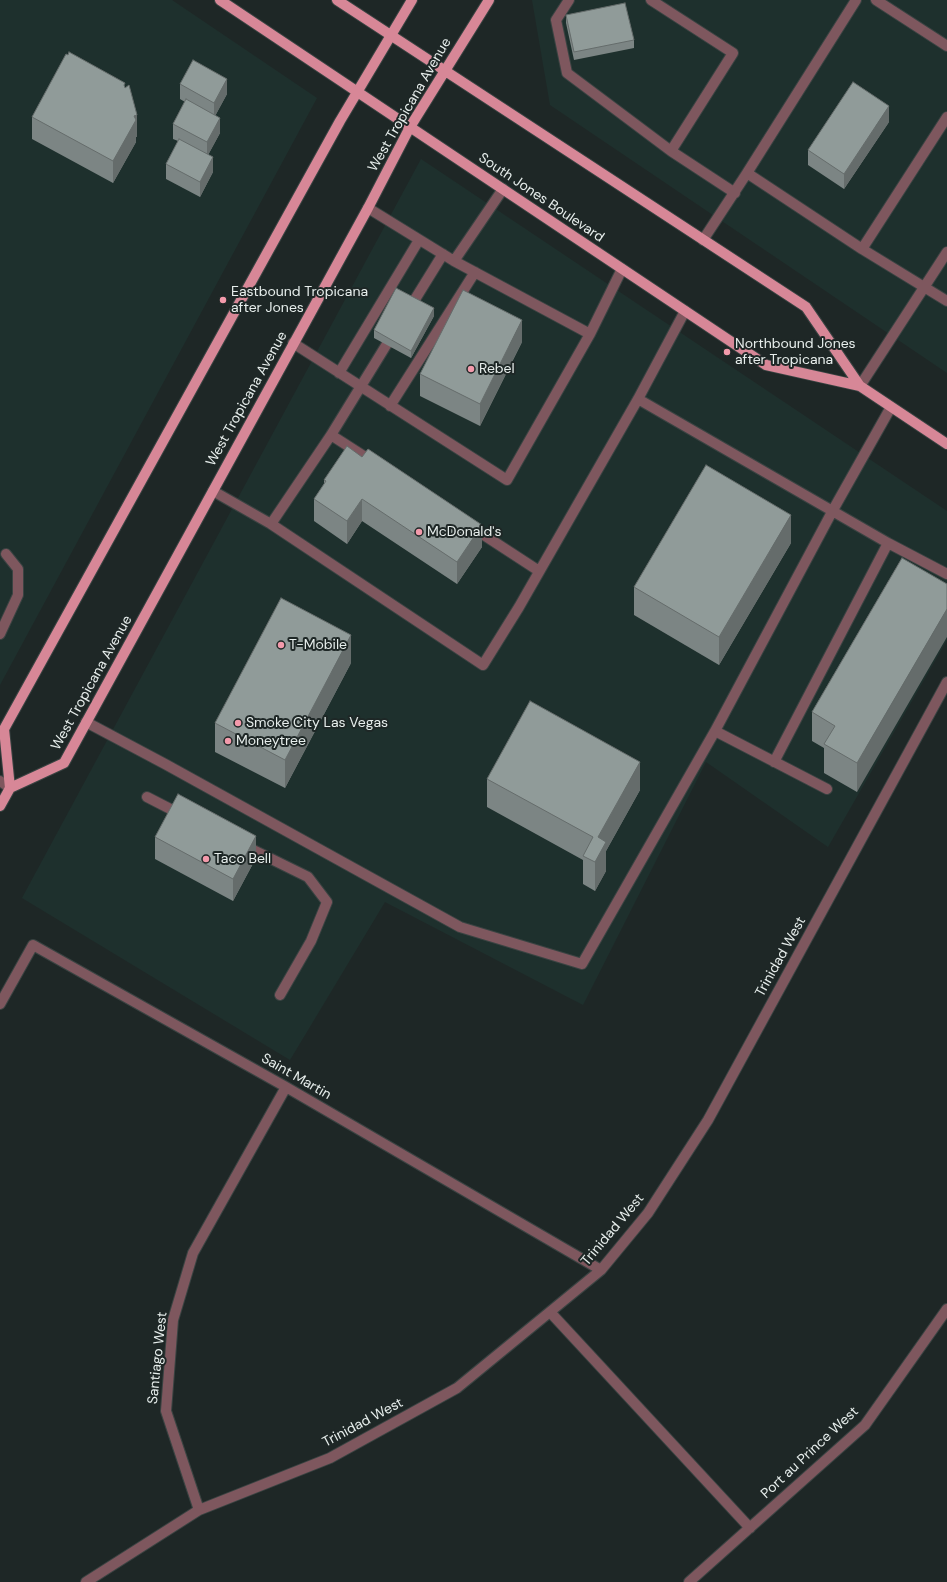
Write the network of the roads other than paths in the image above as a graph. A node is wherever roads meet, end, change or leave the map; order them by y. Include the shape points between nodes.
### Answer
1 (220, 0) edge
2 (337, 0) edge
3 (412, 0) edge
4 (489, 0) edge
5 (569, 0) edge
6 (652, 0) edge
7 (856, 0) edge
8 (876, 0) edge
9 (390, 36) junction
10 (947, 46) edge
11 (446, 72) junction
12 (358, 91) junction
13 (947, 117) edge
14 (410, 127) junction
15 (671, 151) junction
16 (748, 173) junction
17 (503, 189) junction
18 (735, 192) junction
19 (368, 208) junction
20 (419, 240) junction
21 (703, 240) junction
22 (862, 249) junction
23 (947, 252) edge
24 (443, 254) junction
25 (454, 261) junction
26 (622, 269) junction
27 (475, 272) junction
28 (924, 286) junction
29 (947, 301) edge
30 (685, 311) junction
31 (590, 334) junction
32 (293, 343) junction
33 (339, 373) junction
34 (860, 386) junction
35 (360, 387) junction
36 (638, 399) junction
37 (390, 406) junction
38 (891, 407) junction
39 (331, 435) junction
40 (947, 444) edge
41 (383, 469) edge
42 (213, 490) junction
43 (833, 510) junction
44 (461, 520) edge
45 (272, 524) junction
46 (888, 543) junction
47 (6, 554) dead end
48 (539, 571) junction
49 (947, 574) edge
50 (0, 634) edge
51 (947, 682) edge
52 (86, 722) junction
53 (715, 731) junction
54 (774, 762) junction
55 (0, 781) edge
56 (10, 788) junction
57 (827, 789) dead end
58 (148, 797) dead end
59 (0, 806) edge
60 (189, 818) edge
61 (238, 842) edge
62 (280, 995) dead end
63 (0, 1004) edge
64 (286, 1087) junction
65 (601, 1270) junction
66 (947, 1309) edge
67 (550, 1312) junction
68 (199, 1510) junction
69 (750, 1528) junction
70 (86, 1582) edge
71 (689, 1582) edge

1 - 12 main road, South Jones Boulevard
2 - 9 main road, South Jones Boulevard
3 - 9 main road
4 - 11 main road, West Tropicana Avenue
5 - 15 street via 556,20 566,73
6 - 15 street via 733,53
7 - 16 street
8 - 10 street
9 - 11 main road, South Jones Boulevard
9 - 12 main road
11 - 14 main road, West Tropicana Avenue
11 - 21 main road, South Jones Boulevard
12 - 14 main road, South Jones Boulevard
12 - 56 main road via 4,728
13 - 22 street
14 - 17 main road, South Jones Boulevard
14 - 19 main road, West Tropicana Avenue
15 - 18 street
16 - 18 street
16 - 22 street
17 - 25 street
17 - 26 main road, South Jones Boulevard
18 - 21 street
19 - 20 street
19 - 32 main road, West Tropicana Avenue
20 - 24 street
20 - 33 street
21 - 34 main road, South Jones Boulevard via 806,307
22 - 28 street
23 - 28 street
24 - 25 street
24 - 35 street
25 - 27 street
26 - 30 main road, South Jones Boulevard
26 - 31 street
27 - 31 street
27 - 37 street
28 - 29 street
28 - 34 street
30 - 34 main road, South Jones Boulevard via 766,365
30 - 36 street
31 - 37 street via 507,480
32 - 33 street
32 - 42 main road, West Tropicana Avenue
33 - 35 street
34 - 38 main road, South Jones Boulevard
35 - 37 street
35 - 39 street
36 - 43 street
36 - 48 street
38 - 40 main road, South Jones Boulevard
38 - 43 street
39 - 41 street
39 - 45 street
42 - 45 street
42 - 52 main road, West Tropicana Avenue
43 - 46 street
43 - 53 street
44 - 48 street
45 - 48 street via 483,665
46 - 49 street
46 - 54 street
47 - 50 street via 18,570 18,595
51 - 65 street, Trinidad West via 708,1120 648,1214
52 - 53 street via 460,927 582,964
52 - 56 main road, West Tropicana Avenue via 64,763
53 - 54 street
54 - 57 street
55 - 56 street
56 - 59 main road
58 - 60 street
61 - 62 street via 308,877 327,902 311,941
63 - 64 street, Saint Martin via 33,945
64 - 65 street, Saint Martin
64 - 68 street, Santiago West via 193,1253 173,1320 166,1411
65 - 67 street, Trinidad West
66 - 69 street, Port au Prince West via 865,1425
67 - 68 street, Trinidad West via 457,1388 330,1458
67 - 69 street
68 - 70 street, Trinidad West
69 - 71 street, Port au Prince West

